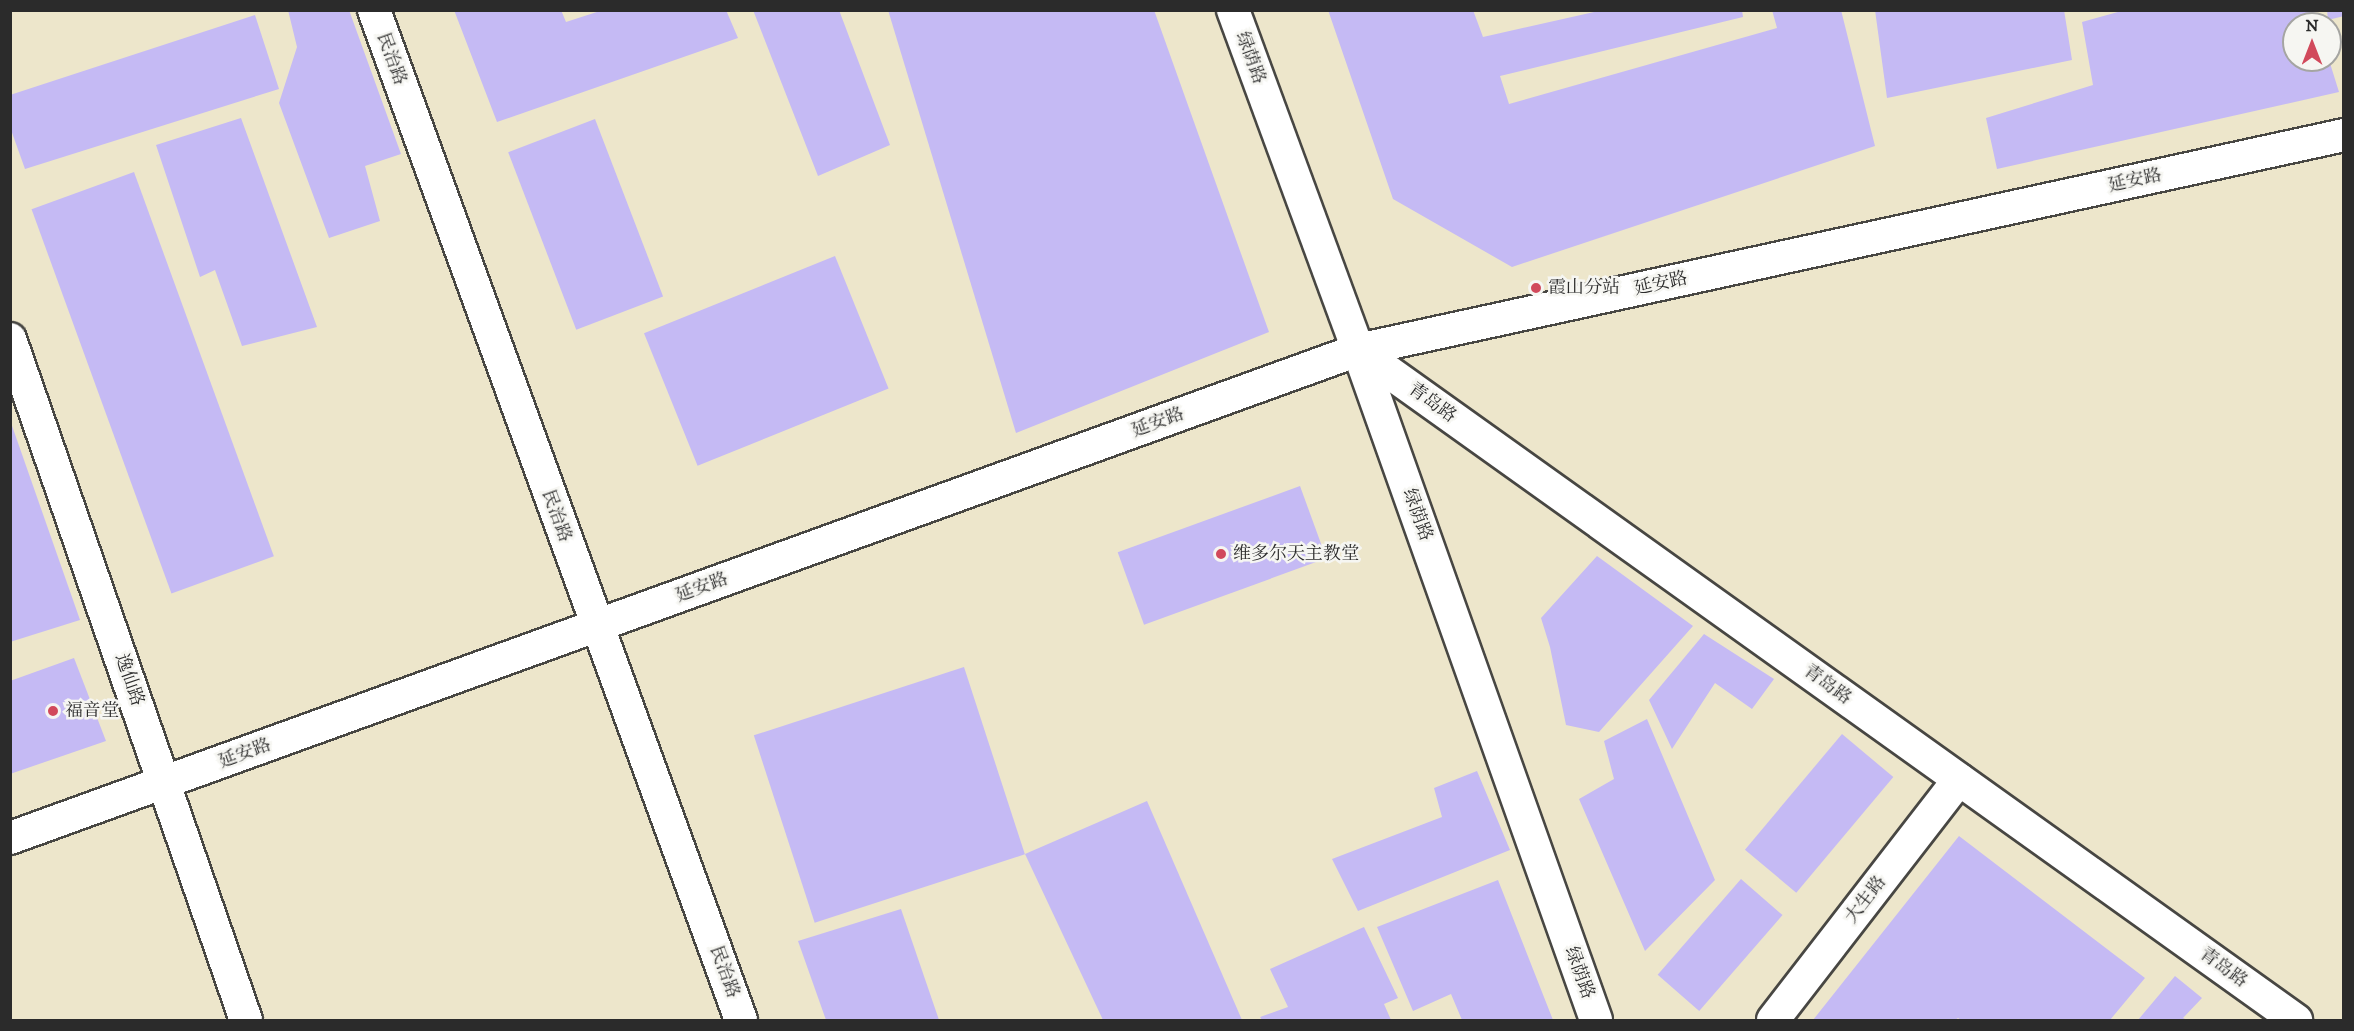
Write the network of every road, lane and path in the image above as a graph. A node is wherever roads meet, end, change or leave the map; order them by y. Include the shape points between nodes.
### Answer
1 (374, 10) edge
2 (1233, 10) edge
3 (2343, 135) edge
4 (10, 339) edge
5 (1358, 350) junction
6 (596, 627) junction
7 (1959, 779) junction
8 (164, 783) junction
9 (10, 838) edge
10 (246, 1020) edge
11 (741, 1020) edge
12 (1596, 1020) edge
13 (1773, 1020) edge
14 (2296, 1020) edge

1 - 6 street, 民治路
2 - 5 street, 绿荫路
3 - 5 street, 延安路
4 - 8 street, 逸仙路
5 - 6 street, 延安路
5 - 7 street, 青岛路
5 - 12 street, 绿荫路
6 - 8 street, 延安路
6 - 11 street, 民治路
7 - 13 street, 大生路
7 - 14 street, 青岛路
8 - 9 street, 延安路
8 - 10 street, 逸仙路

